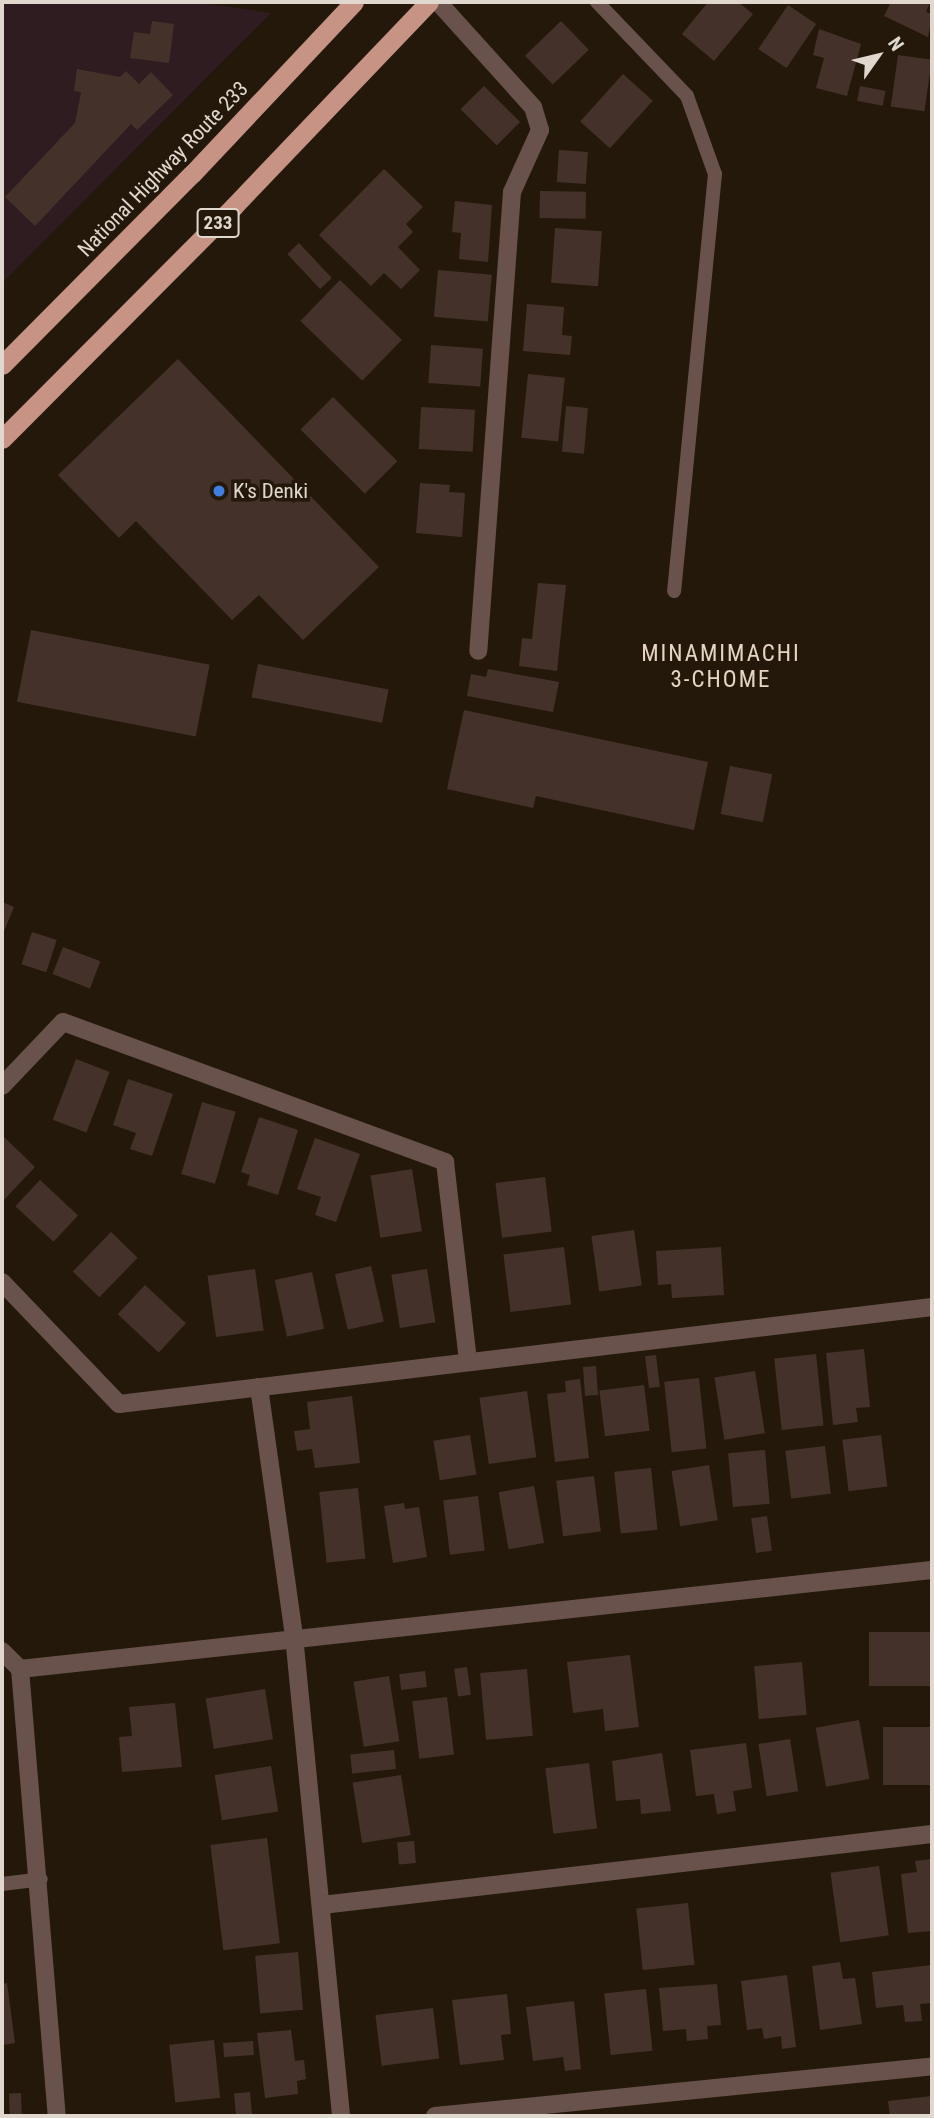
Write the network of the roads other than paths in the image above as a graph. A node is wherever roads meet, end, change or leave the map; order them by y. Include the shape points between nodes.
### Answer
1 (354, 2) edge
2 (429, 2) edge
3 (438, 2) edge
4 (597, 2) edge
5 (2, 365) edge
6 (2, 439) edge
7 (674, 591) dead end
8 (478, 651) dead end
9 (2, 1086) edge
10 (2, 1282) edge
11 (932, 1307) edge
12 (468, 1360) junction
13 (259, 1387) junction
14 (932, 1570) edge
15 (294, 1636) junction
16 (2, 1651) edge
17 (20, 1669) junction
18 (932, 1834) edge
19 (41, 1879) junction
20 (2, 1884) edge
21 (322, 1905) junction
22 (932, 2066) edge
23 (57, 2116) edge
24 (341, 2116) edge
25 (435, 2116) edge

1 - 5 highway, National Highway Route 233 / 233
2 - 6 highway, 233
3 - 8 street via 533,107 540,130 512,192
4 - 7 lane via 687,96 715,174
9 - 12 street via 63,1022 445,1162
10 - 13 street via 119,1404
11 - 12 street
12 - 13 street
13 - 15 street
14 - 15 street
15 - 17 street
15 - 21 street
16 - 17 street
17 - 19 street
18 - 21 street
19 - 20 lane
19 - 23 street
21 - 24 street
22 - 25 street

